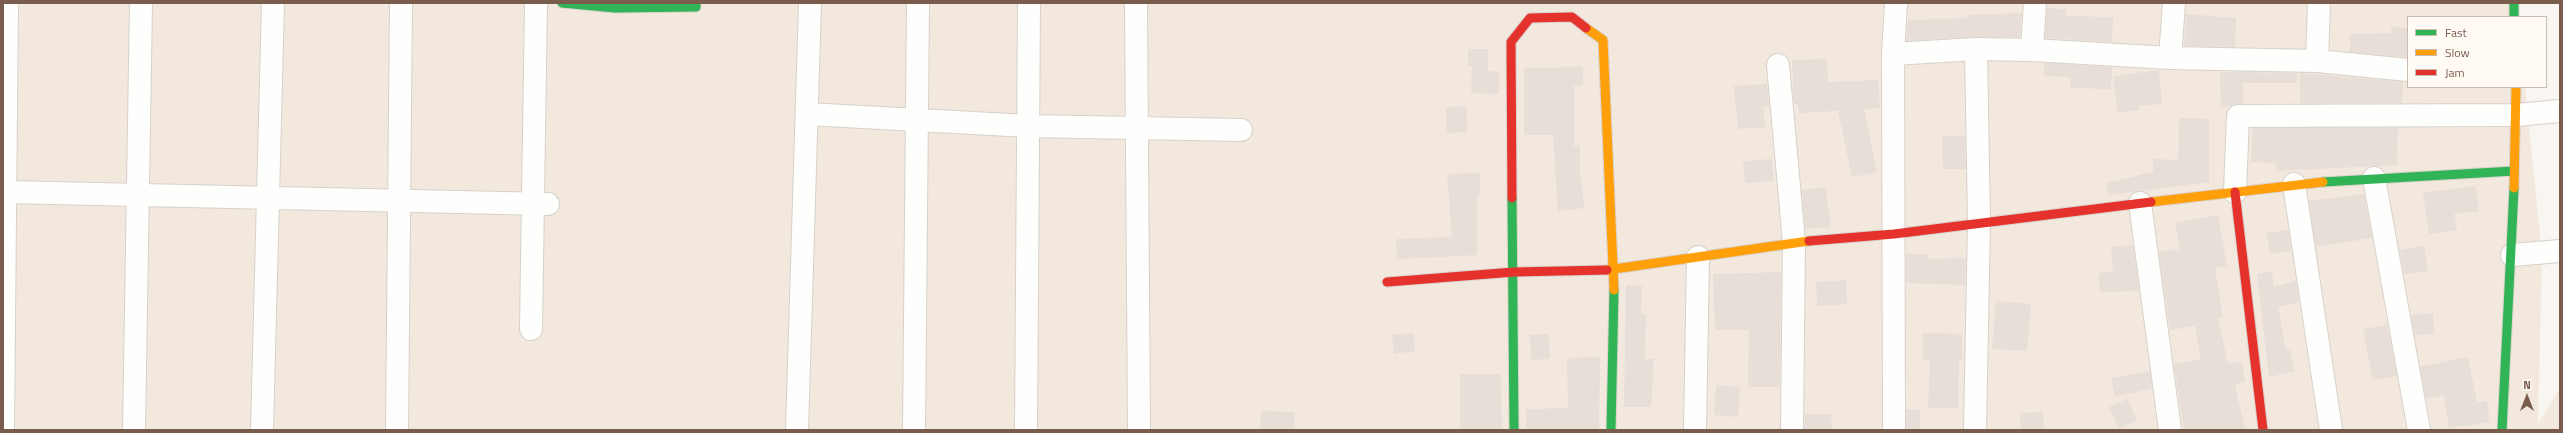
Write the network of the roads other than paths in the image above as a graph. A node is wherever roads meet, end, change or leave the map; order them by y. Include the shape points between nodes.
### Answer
1 (7, 3) edge
2 (142, 3) edge
3 (273, 3) edge
4 (401, 3) edge
5 (536, 3) edge
6 (562, 3) edge
7 (696, 3) edge
8 (810, 3) edge
9 (918, 3) edge
10 (1029, 3) edge
11 (1136, 3) edge
12 (1896, 3) edge
13 (2035, 3) edge
14 (2174, 3) edge
15 (2319, 3) edge
16 (2514, 3) edge
17 (2514, 16) edge
18 (1976, 49) junction
19 (2032, 50) junction
20 (1892, 54) junction
21 (2170, 58) junction
22 (2317, 61) junction
23 (1778, 65) dead end
24 (2407, 70) edge
25 (5, 79) edge
26 (2516, 88) edge
27 (2560, 111) edge
28 (807, 114) junction
29 (2516, 115) junction
30 (917, 120) junction
31 (1028, 126) junction
32 (1137, 127) junction
33 (1241, 130) dead end
34 (2514, 171) junction
35 (2374, 178) junction
36 (2294, 184) junction
37 (6, 192) junction
38 (2235, 192) junction
39 (138, 195) junction
40 (268, 198) junction
41 (399, 201) junction
42 (2140, 203) junction
43 (540, 204) junction
44 (1979, 222) junction
45 (1894, 234) junction
46 (1794, 242) junction
47 (2560, 251) edge
48 (2512, 255) junction
49 (1698, 257) junction
50 (1614, 270) junction
51 (1514, 272) junction
52 (1387, 282) dead end
53 (531, 329) dead end
54 (3, 430) edge
55 (134, 430) edge
56 (262, 430) edge
57 (397, 430) edge
58 (798, 430) edge
59 (914, 430) edge
60 (1026, 430) edge
61 (1139, 430) edge
62 (1514, 430) edge
63 (1611, 430) edge
64 (1695, 430) edge
65 (1792, 430) edge
66 (1894, 430) edge
67 (1975, 430) edge
68 (2170, 430) edge
69 (2263, 430) edge
70 (2331, 430) edge
71 (2419, 430) edge
72 (2502, 430) edge

1 - 25 street
2 - 39 street
3 - 40 street
4 - 41 street
5 - 43 street
6 - 7 street via 615,8 696,7
8 - 28 street
9 - 30 street
10 - 31 street
11 - 32 street
12 - 20 street
13 - 19 street
14 - 21 street
15 - 22 street
16 - 17 street
18 - 19 street
18 - 20 street
18 - 44 street
19 - 21 street
20 - 45 street
21 - 22 street
22 - 24 street
23 - 46 street
25 - 37 street
26 - 29 street
27 - 29 street
28 - 30 street
28 - 58 street
29 - 34 street
29 - 38 street via 2238,116
30 - 31 street
30 - 59 street
31 - 32 street
31 - 60 street
32 - 33 street
32 - 61 street
34 - 35 street
34 - 48 street
35 - 36 street
35 - 71 street
36 - 38 street
36 - 70 street
37 - 39 street
37 - 54 street
38 - 42 street
38 - 69 street
39 - 40 street
39 - 55 street
40 - 41 street
40 - 56 street
41 - 43 street
41 - 57 street
42 - 44 street
42 - 68 street
43 - 53 street
44 - 45 street
44 - 67 street
45 - 46 street
45 - 66 street
46 - 49 street
46 - 65 street
47 - 48 street
48 - 72 street
49 - 50 street
49 - 64 street
50 - 51 street
50 - 51 street via 1603,40 1572,17 1530,18 1511,42
50 - 63 street
51 - 52 street
51 - 62 street

